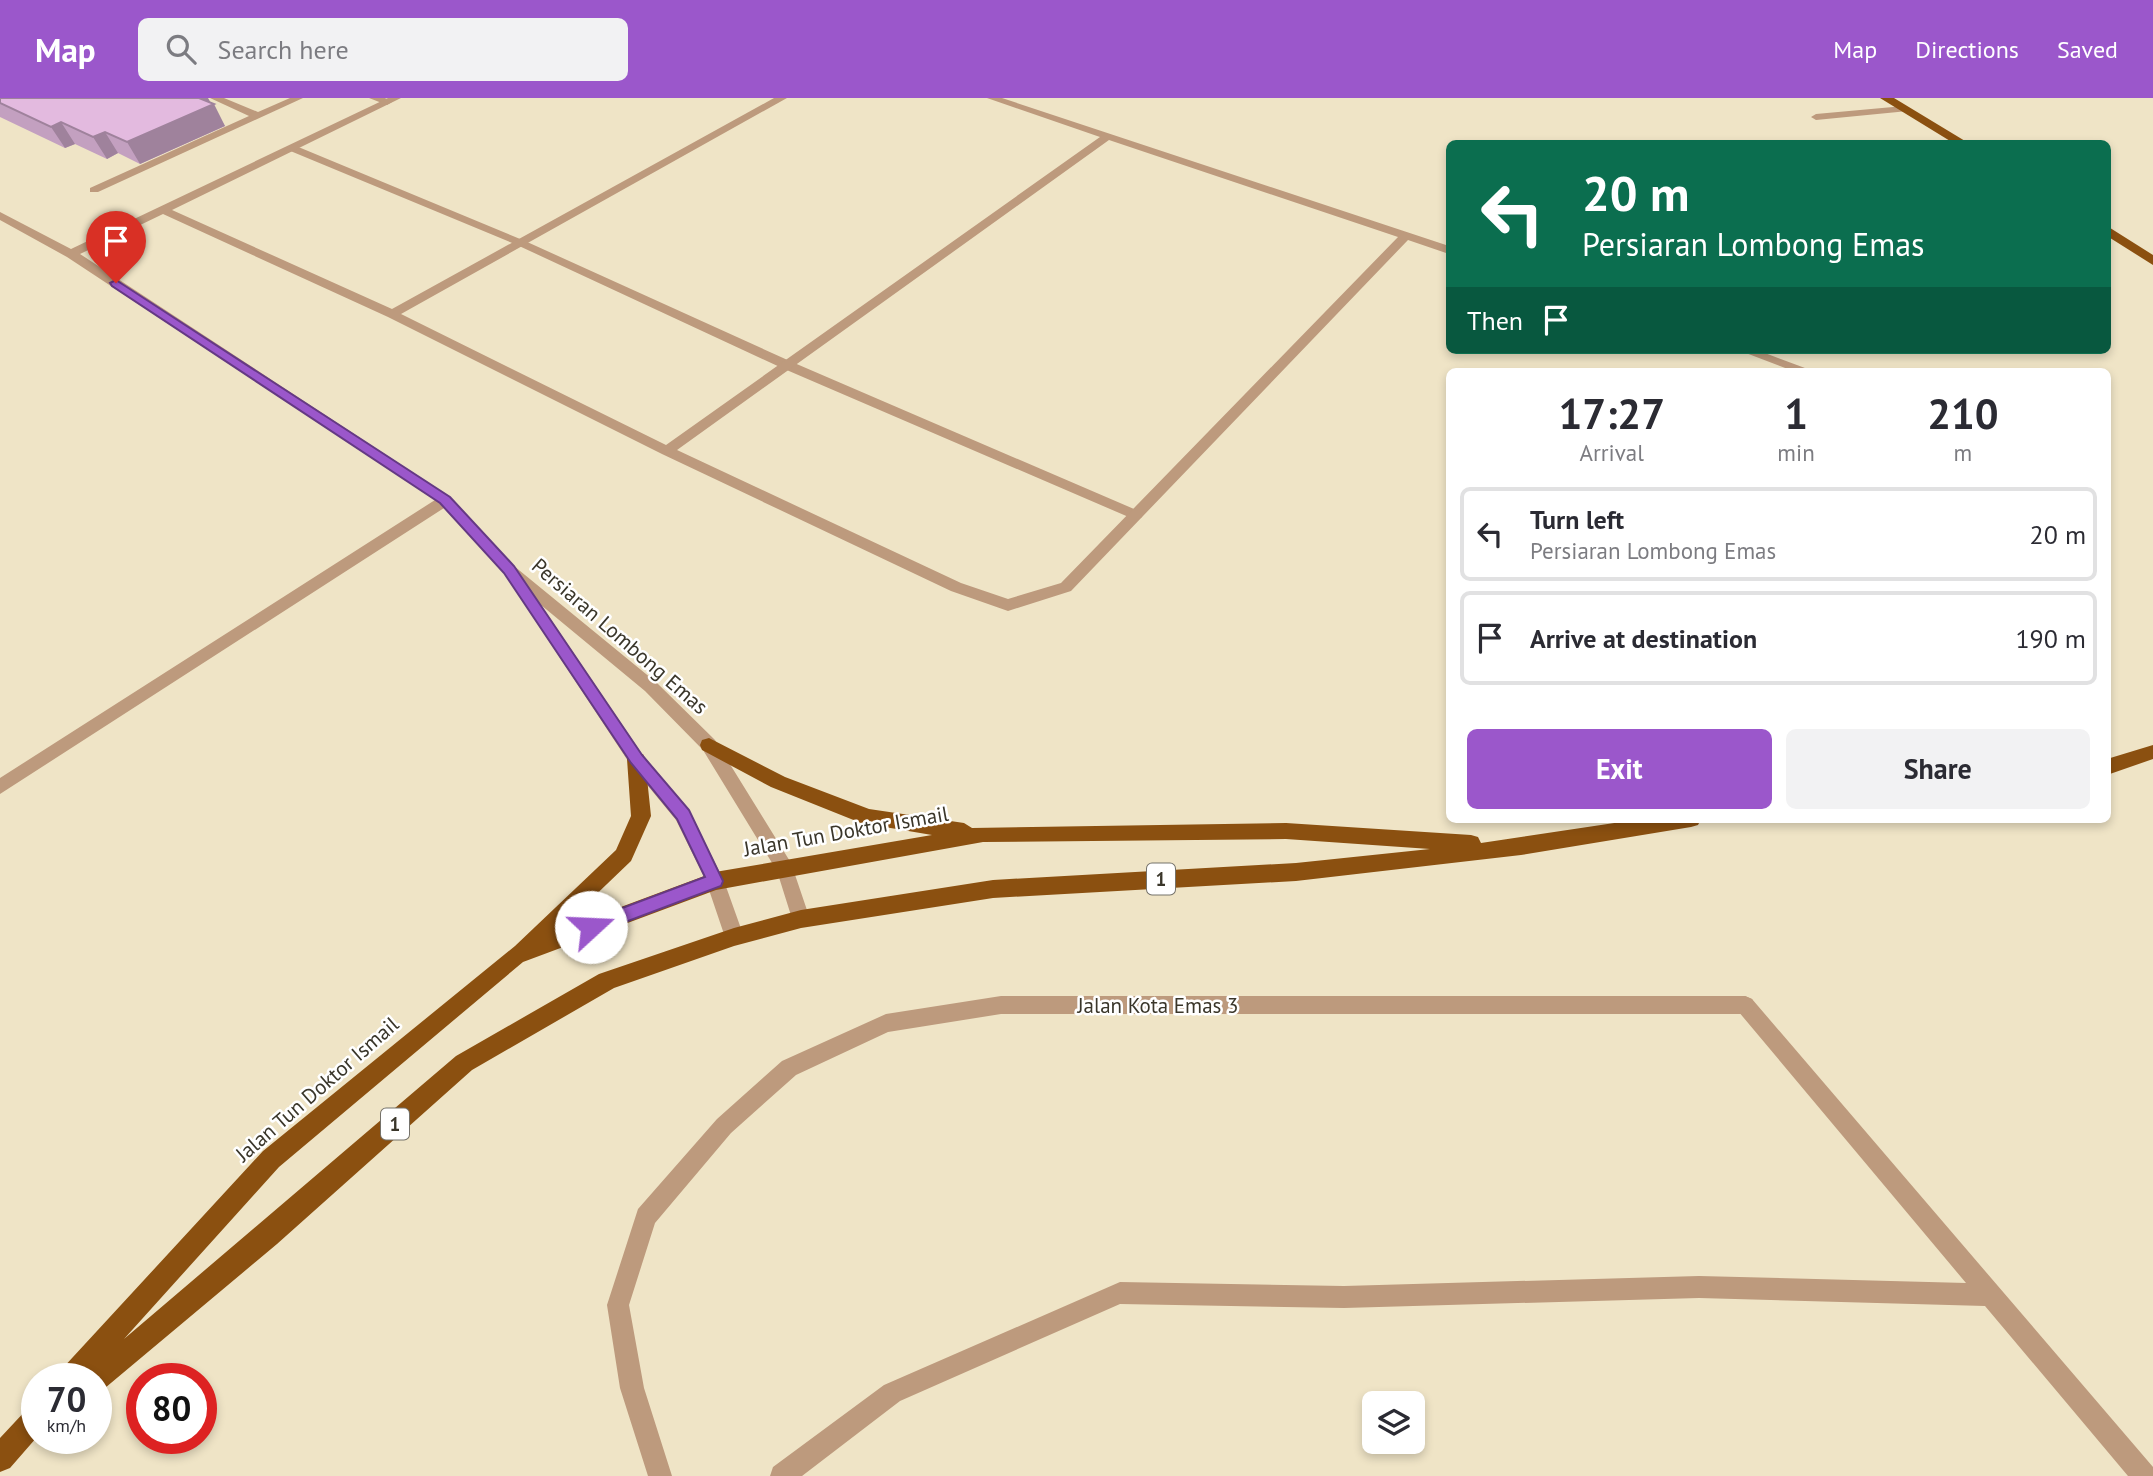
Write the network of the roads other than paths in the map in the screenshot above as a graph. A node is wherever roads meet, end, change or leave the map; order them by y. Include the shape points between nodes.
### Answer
1 (298, 98) edge
2 (374, 98) edge
3 (782, 98) edge
4 (992, 98) edge
5 (1886, 98) edge
6 (223, 99) edge
7 (391, 100) edge
8 (1904, 109) junction
9 (258, 116) junction
10 (1816, 117) dead end
11 (1107, 137) junction
12 (1957, 140) edge
13 (292, 148) junction
14 (94, 190) dead end
15 (163, 210) junction
16 (0, 215) edge
17 (2111, 233) edge
18 (1406, 236) junction
19 (521, 243) junction
20 (1446, 249) edge
21 (71, 254) junction
22 (2153, 261) edge
23 (392, 314) junction
24 (1756, 354) edge
25 (787, 365) junction
26 (1797, 368) edge
27 (667, 451) junction
28 (445, 500) junction
29 (1136, 515) junction
30 (509, 570) junction
31 (709, 746) junction
32 (2153, 752) edge
33 (636, 759) junction
34 (2153, 766) edge
35 (2112, 767) edge
36 (0, 787) edge
37 (1666, 823) edge
38 (983, 834) junction
39 (1521, 846) junction
40 (785, 869) junction
41 (715, 881) junction
42 (801, 919) junction
43 (734, 937) junction
44 (516, 955) junction
45 (1991, 1295) junction
46 (86, 1363) edge
47 (112, 1366) edge
48 (21, 1435) edge
49 (21, 1442) edge
50 (0, 1459) edge
51 (660, 1476) edge
52 (782, 1476) edge
53 (2144, 1476) edge

1 - 9 street
2 - 7 street
3 - 19 street
4 - 11 street
5 - 8 highway
6 - 9 street
7 - 13 street
8 - 10 street
8 - 12 highway
9 - 14 street
11 - 18 street
11 - 25 street
13 - 15 street
13 - 19 street
15 - 21 street
15 - 23 street
16 - 21 street, Persiaran Lombong Emas
17 - 22 highway
18 - 20 street
18 - 29 street
19 - 23 street
19 - 25 street
21 - 28 street, Persiaran Lombong Emas
23 - 27 street
24 - 26 street
25 - 27 street
25 - 29 street
27 - 29 street via 956,587 1008,605 1066,587
28 - 30 street, Persiaran Lombong Emas
28 - 36 street
30 - 31 street, Persiaran Lombong Emas via 650,687
30 - 33 street, Persiaran Lombong Emas
31 - 38 highway via 778,782 867,817
31 - 40 street, Persiaran Lombong Emas
32 - 35 highway
33 - 41 street, Persiaran Lombong Emas via 683,815
33 - 44 highway via 640,816 624,855
34 - 35 highway
37 - 39 highway, Jalan Tun Doktor Ismail / 1
38 - 39 highway, Jalan Tun Doktor Ismail / 1 via 1286,831
38 - 40 highway, Jalan Tun Doktor Ismail / 1
39 - 42 highway, Jalan Tun Doktor Ismail / 1 via 1296,872 993,889
40 - 41 highway, Jalan Tun Doktor Ismail / 1
40 - 42 street, Persiaran Lombong Emas
41 - 43 street, Persiaran Lombong Emas
41 - 44 highway, Jalan Tun Doktor Ismail / 1
42 - 43 highway, Jalan Tun Doktor Ismail / 1
43 - 47 highway, Jalan Tun Doktor Ismail / 1 via 607,981 464,1063
44 - 46 highway, Jalan Tun Doktor Ismail / 1 via 271,1159
45 - 51 street, Jalan Kota Emas 3 via 1745,1005 1001,1005 886,1023 789,1068 724,1126 646,1217 618,1305 632,1388
45 - 52 street via 1699,1287 1345,1297 1120,1293 892,1393
45 - 53 street
48 - 50 highway
49 - 50 highway

